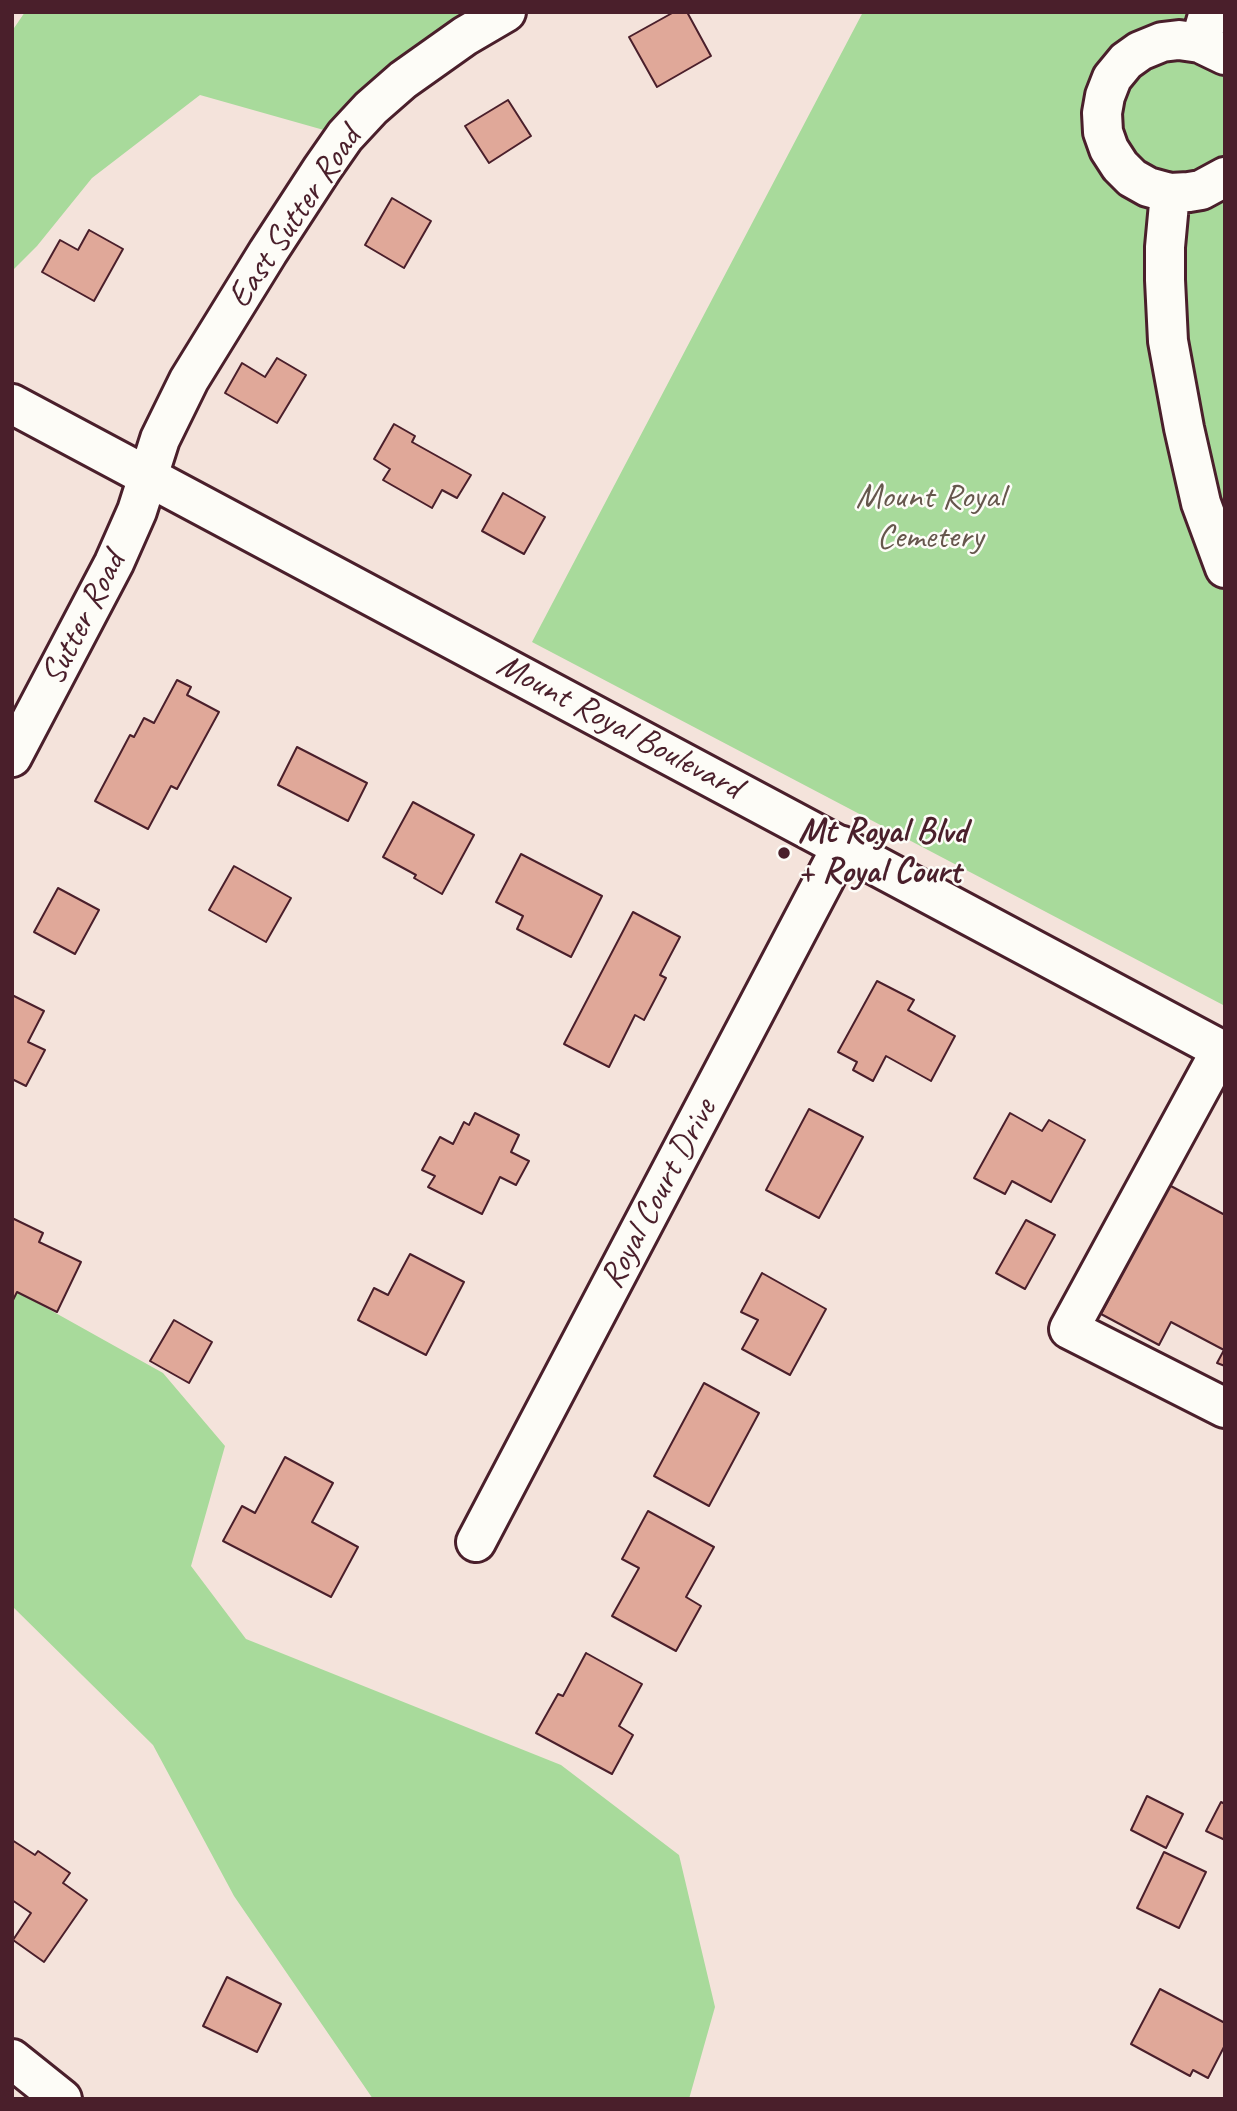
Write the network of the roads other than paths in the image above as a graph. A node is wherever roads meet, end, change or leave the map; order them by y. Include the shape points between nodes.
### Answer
1 (506, 12) edge
2 (1212, 37) edge
3 (1225, 177) edge
4 (1170, 193) junction
5 (12, 404) edge
6 (148, 478) junction
7 (1225, 568) edge
8 (12, 757) edge
9 (842, 846) junction
10 (1223, 1051) edge
11 (1225, 1408) edge
12 (476, 1542) dead end
13 (12, 2059) edge
14 (62, 2099) edge

1 - 6 street, East Sutter Road via 403,80 345,136 190,380 160,439
2 - 4 street via 1162,42 1140,51 1112,78 1105,96 1104,132 1120,166 1148,187
3 - 4 street via 1201,190
4 - 7 street via 1165,247 1168,341 1201,503
5 - 6 street, Mount Royal Boulevard
6 - 8 street, Sutter Road via 114,563
6 - 9 street, Mount Royal Boulevard
9 - 10 street, Mount Royal Boulevard
9 - 12 street, Royal Court Drive
10 - 11 street via 1069,1329
13 - 14 street

